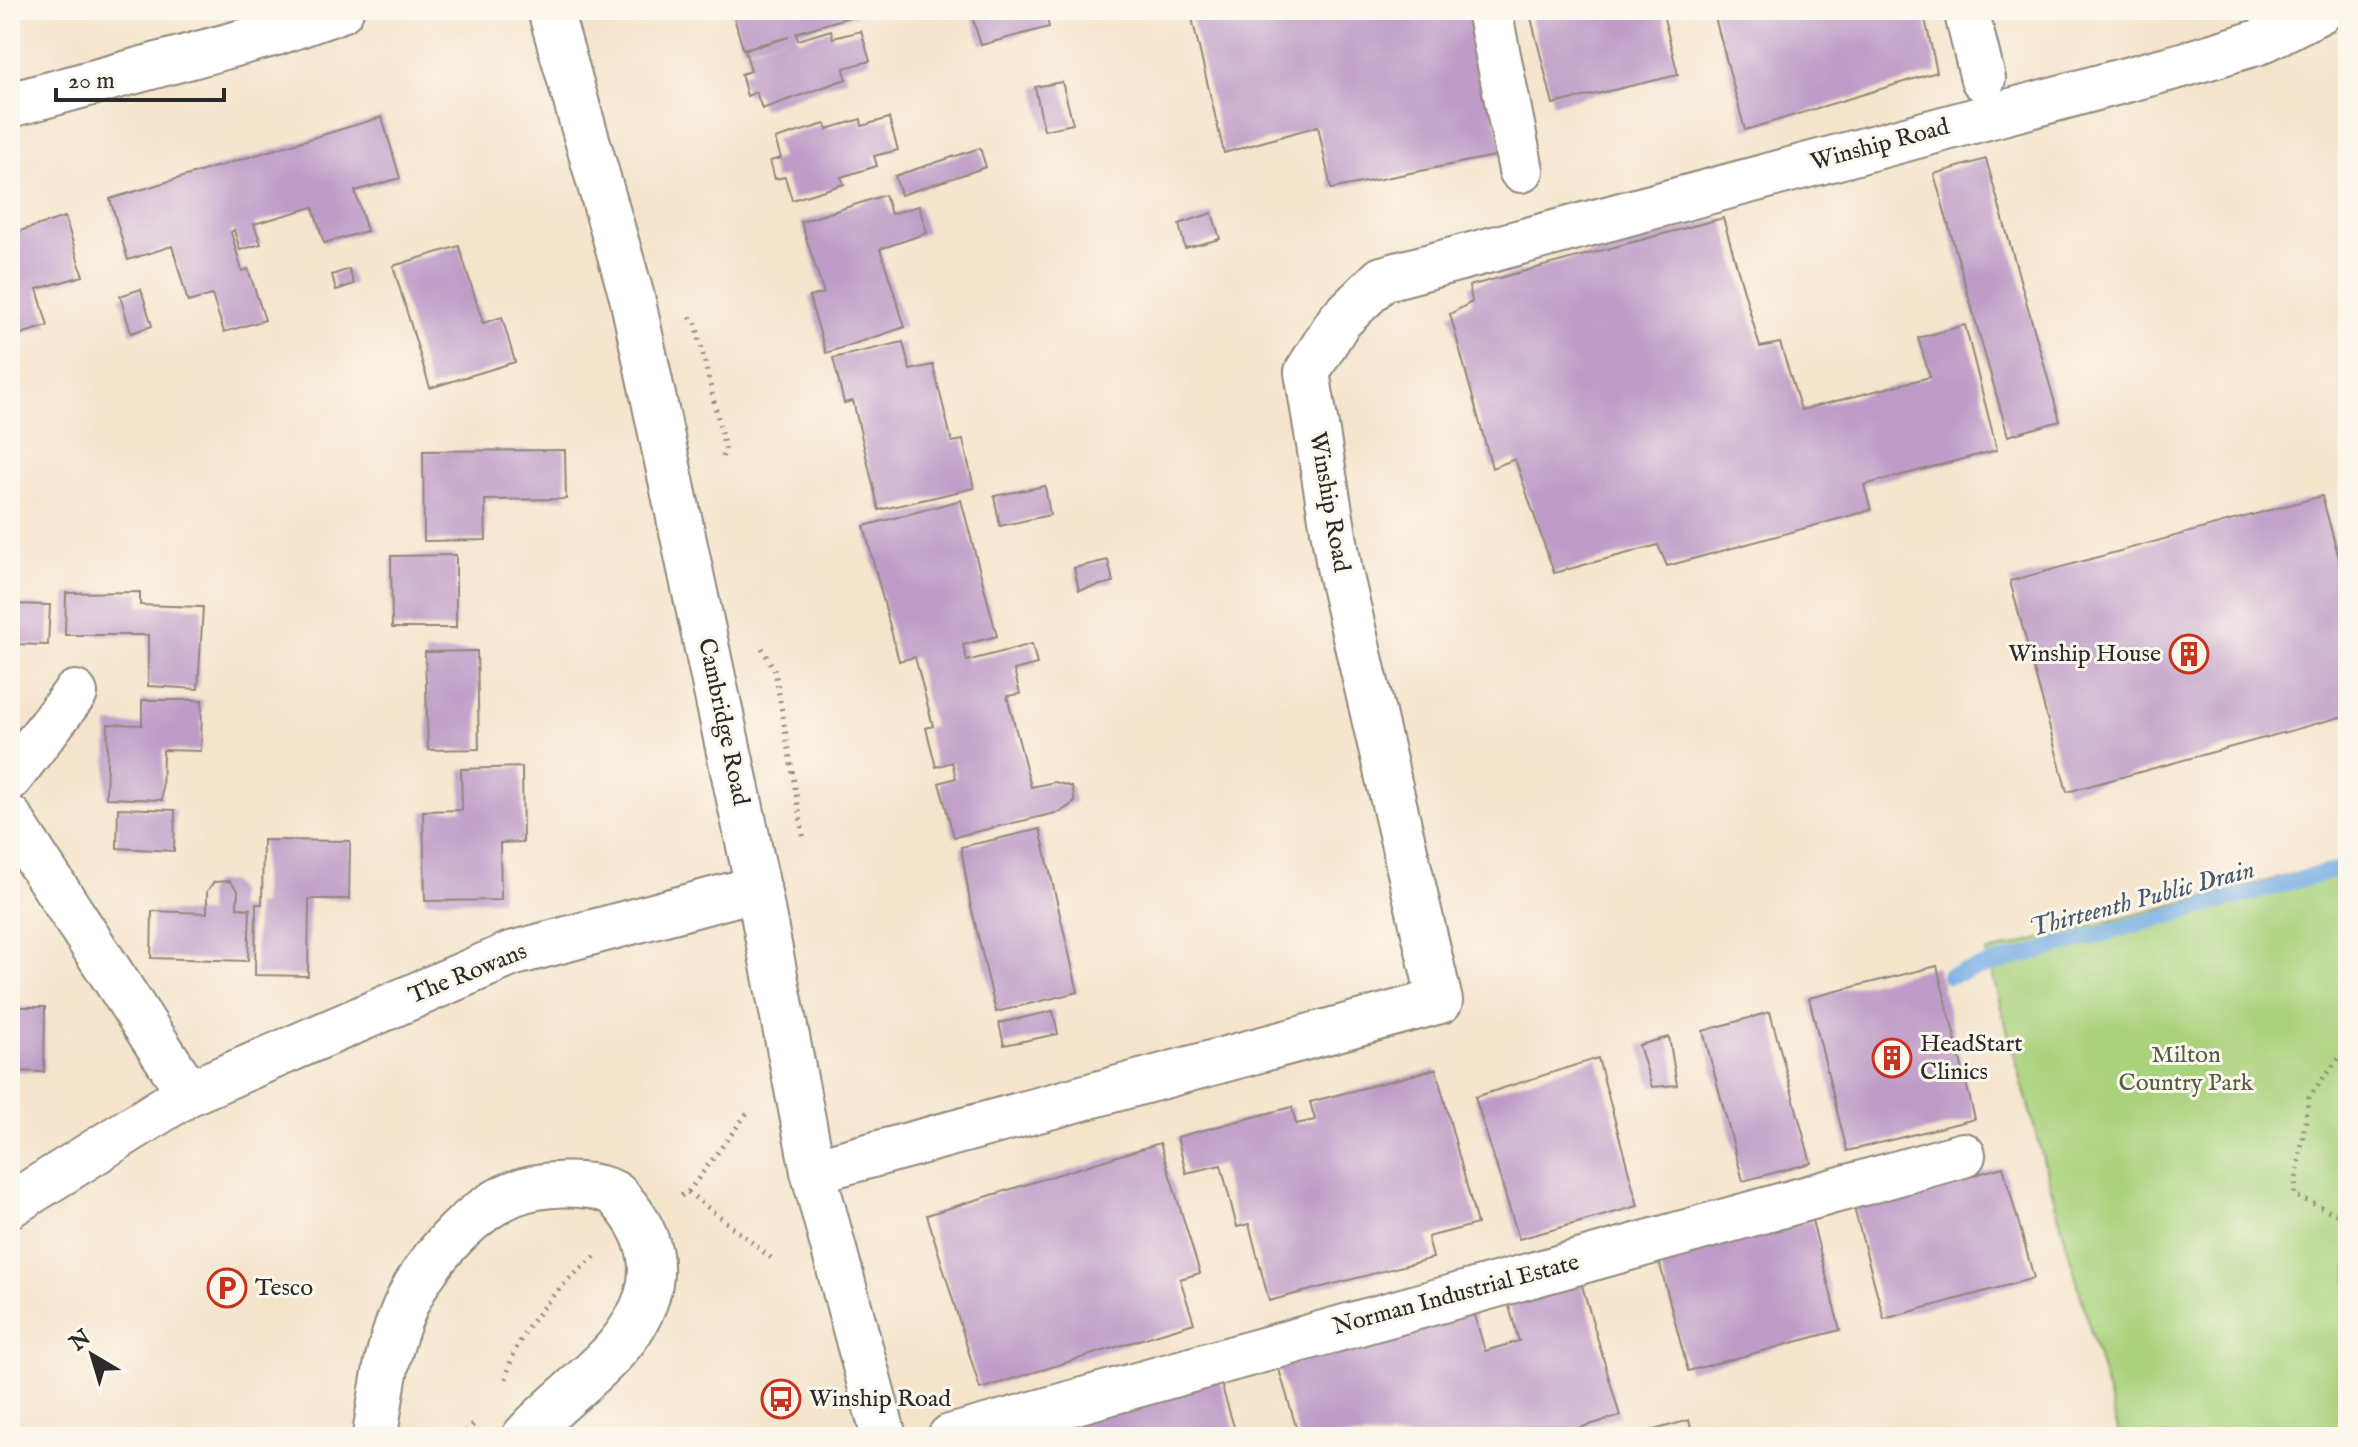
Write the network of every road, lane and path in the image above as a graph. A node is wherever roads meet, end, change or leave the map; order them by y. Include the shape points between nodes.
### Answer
1 (341, 10) edge
2 (550, 10) edge
3 (1489, 10) edge
4 (1966, 10) edge
5 (2322, 10) edge
6 (1983, 79) dead end
7 (10, 105) edge
8 (1521, 170) dead end
9 (75, 693) dead end
10 (10, 778) edge
11 (10, 818) edge
12 (758, 888) junction
13 (2348, 1046) edge
14 (189, 1093) junction
15 (749, 1110) dead end
16 (1963, 1155) dead end
17 (813, 1171) junction
18 (688, 1192) dead end
19 (10, 1205) edge
20 (2348, 1219) edge
21 (535, 1435) edge
22 (375, 1437) edge
23 (884, 1437) edge
24 (950, 1437) edge

1 - 7 street via 276,33
2 - 12 street, Cambridge Road via 632,297
3 - 8 street
4 - 6 street
5 - 17 street, Winship Road via 2259,42 1382,279 1339,321 1307,372 1340,572 1440,1001
9 - 10 street
11 - 14 street
12 - 14 street, The Rowans via 511,954
12 - 17 street, Cambridge Road
13 - 20 path via 2309,1097 2294,1195
14 - 19 street, The Rowans
15 - 18 path
16 - 24 street, Norman Industrial Estate
17 - 23 street, Cambridge Road
21 - 22 street via 616,1352 646,1297 652,1257 639,1222 615,1193 562,1182 512,1194 470,1221 461,1256 417,1284 401,1315 384,1375

